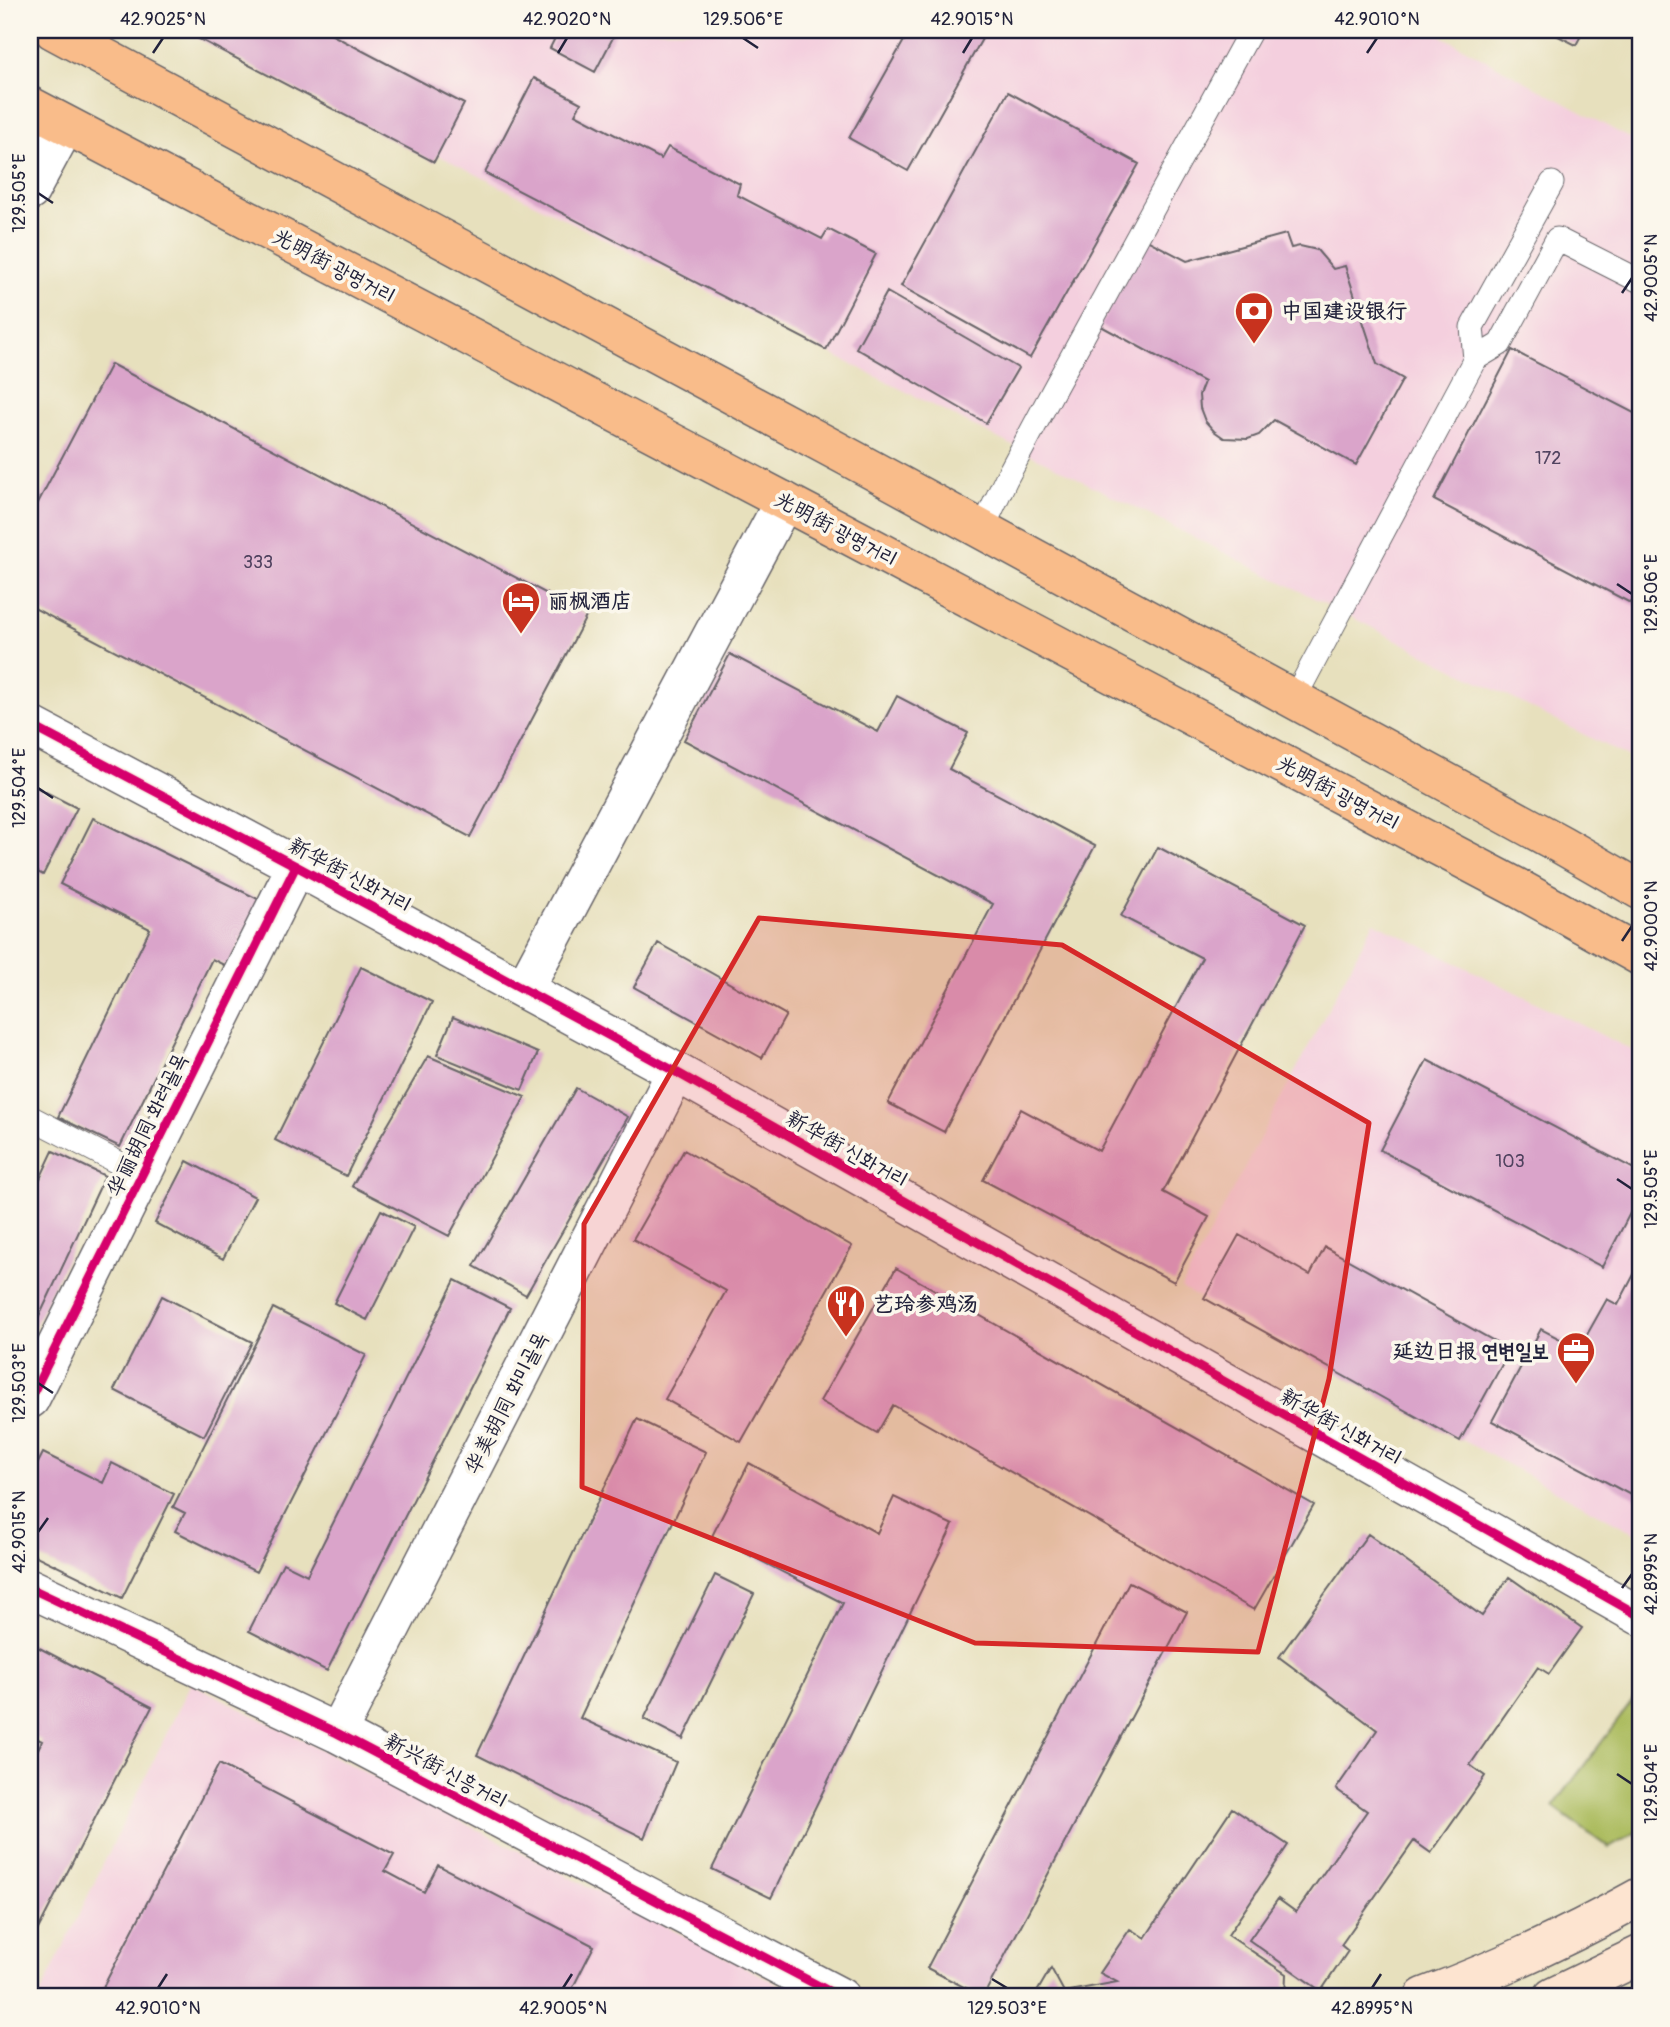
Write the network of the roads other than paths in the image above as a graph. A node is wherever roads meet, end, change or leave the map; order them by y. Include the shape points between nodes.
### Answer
1 (53, 30) edge
2 (1251, 30) edge
3 (30, 106) edge
4 (65, 126) junction
5 (1552, 183) dead end
6 (30, 191) edge
7 (1640, 281) edge
8 (1475, 359) junction
9 (784, 501) junction
10 (982, 530) junction
11 (1294, 699) junction
12 (30, 725) edge
13 (296, 866) junction
14 (1640, 890) edge
15 (1640, 956) edge
16 (524, 989) junction
17 (676, 1072) junction
18 (30, 1117) edge
19 (142, 1175) junction
20 (30, 1399) edge
21 (30, 1588) edge
22 (1640, 1616) edge
23 (337, 1733) junction
24 (1640, 1896) edge
25 (1640, 1955) edge
26 (840, 1997) edge
27 (1424, 1997) edge
28 (1553, 1997) edge

1 - 10 main road
2 - 10 lane via 1006,478
3 - 4 main road, 光明街 광명거리
4 - 6 street
4 - 9 main road, 光明街 광명거리
5 - 8 lane via 1472,327
7 - 8 lane via 1557,239 1500,344
8 - 11 lane
9 - 15 main road, 光明街 광명거리
9 - 16 street
10 - 11 main road
11 - 14 main road
12 - 13 street, 新华街 신화거리
13 - 16 street, 新华街 신화거리
13 - 19 street, 华丽胡同 화려골목
16 - 17 street, 新华街 신화거리
17 - 22 street, 新华街 신화거리
17 - 23 street, 华美胡同 화미골목
18 - 19 lane
19 - 20 street, 华丽胡同 화려골목
21 - 23 street, 新兴街 신흥거리
23 - 26 street, 新兴街 신흥거리
24 - 27 main road via 1489,1973
25 - 28 main road

